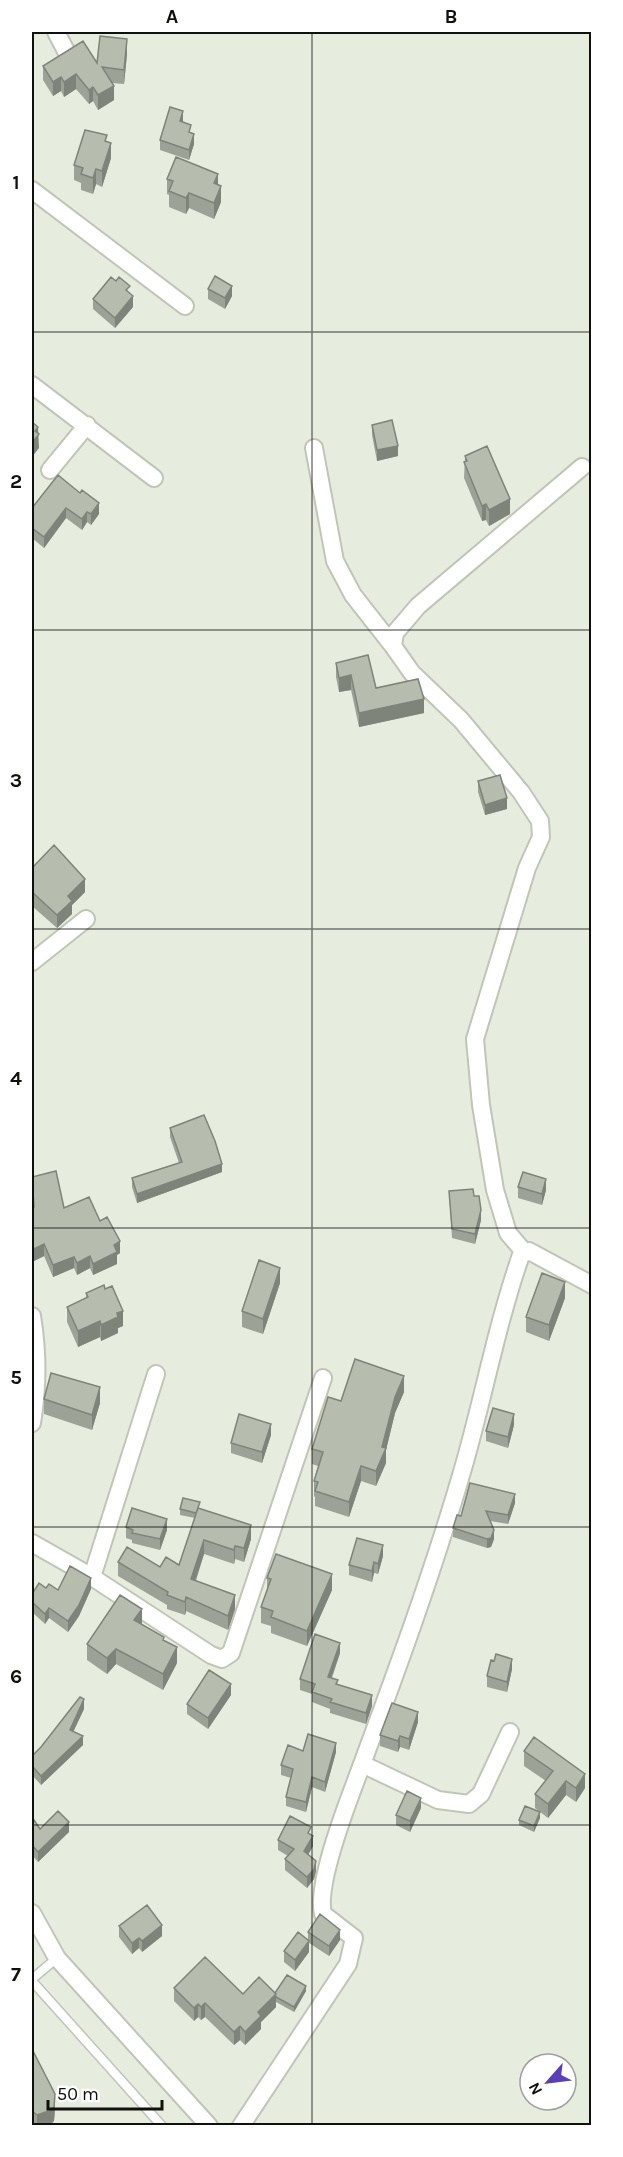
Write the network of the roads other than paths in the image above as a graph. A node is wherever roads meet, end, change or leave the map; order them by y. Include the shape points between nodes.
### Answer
1 (56, 32) edge
2 (66, 51) edge
3 (32, 190) edge
4 (185, 306) dead end
5 (32, 385) edge
6 (87, 425) junction
7 (314, 448) dead end
8 (582, 467) dead end
9 (50, 470) dead end
10 (154, 478) dead end
11 (393, 646) junction
12 (86, 919) dead end
13 (32, 962) edge
14 (525, 1253) junction
15 (591, 1285) edge
16 (32, 1316) edge
17 (156, 1374) dead end
18 (323, 1378) dead end
19 (32, 1423) edge
20 (32, 1543) edge
21 (92, 1576) junction
22 (510, 1732) dead end
23 (362, 1764) junction
24 (32, 1913) edge
25 (57, 1958) junction
26 (32, 1980) edge
27 (162, 2126) edge
28 (209, 2126) edge
29 (241, 2126) edge

1 - 2 street
3 - 4 street
5 - 6 street
6 - 9 street
6 - 10 street
7 - 11 street via 335,561 353,595
8 - 11 street via 418,606 395,633
11 - 14 street via 412,673 469,729 540,821 541,837 526,868 475,1039 495,1190 508,1233
12 - 13 street
14 - 15 street via 529,1251
14 - 23 street via 507,1296 464,1465 423,1601
16 - 19 street via 37,1394
17 - 21 street
18 - 21 street via 231,1653 222,1659 211,1655
20 - 21 street
22 - 23 street via 481,1794 469,1804 438,1800
23 - 29 street via 343,1813 321,1906 322,1914 354,1938 348,1964
24 - 25 street
25 - 26 lane
25 - 28 street
26 - 27 lane

